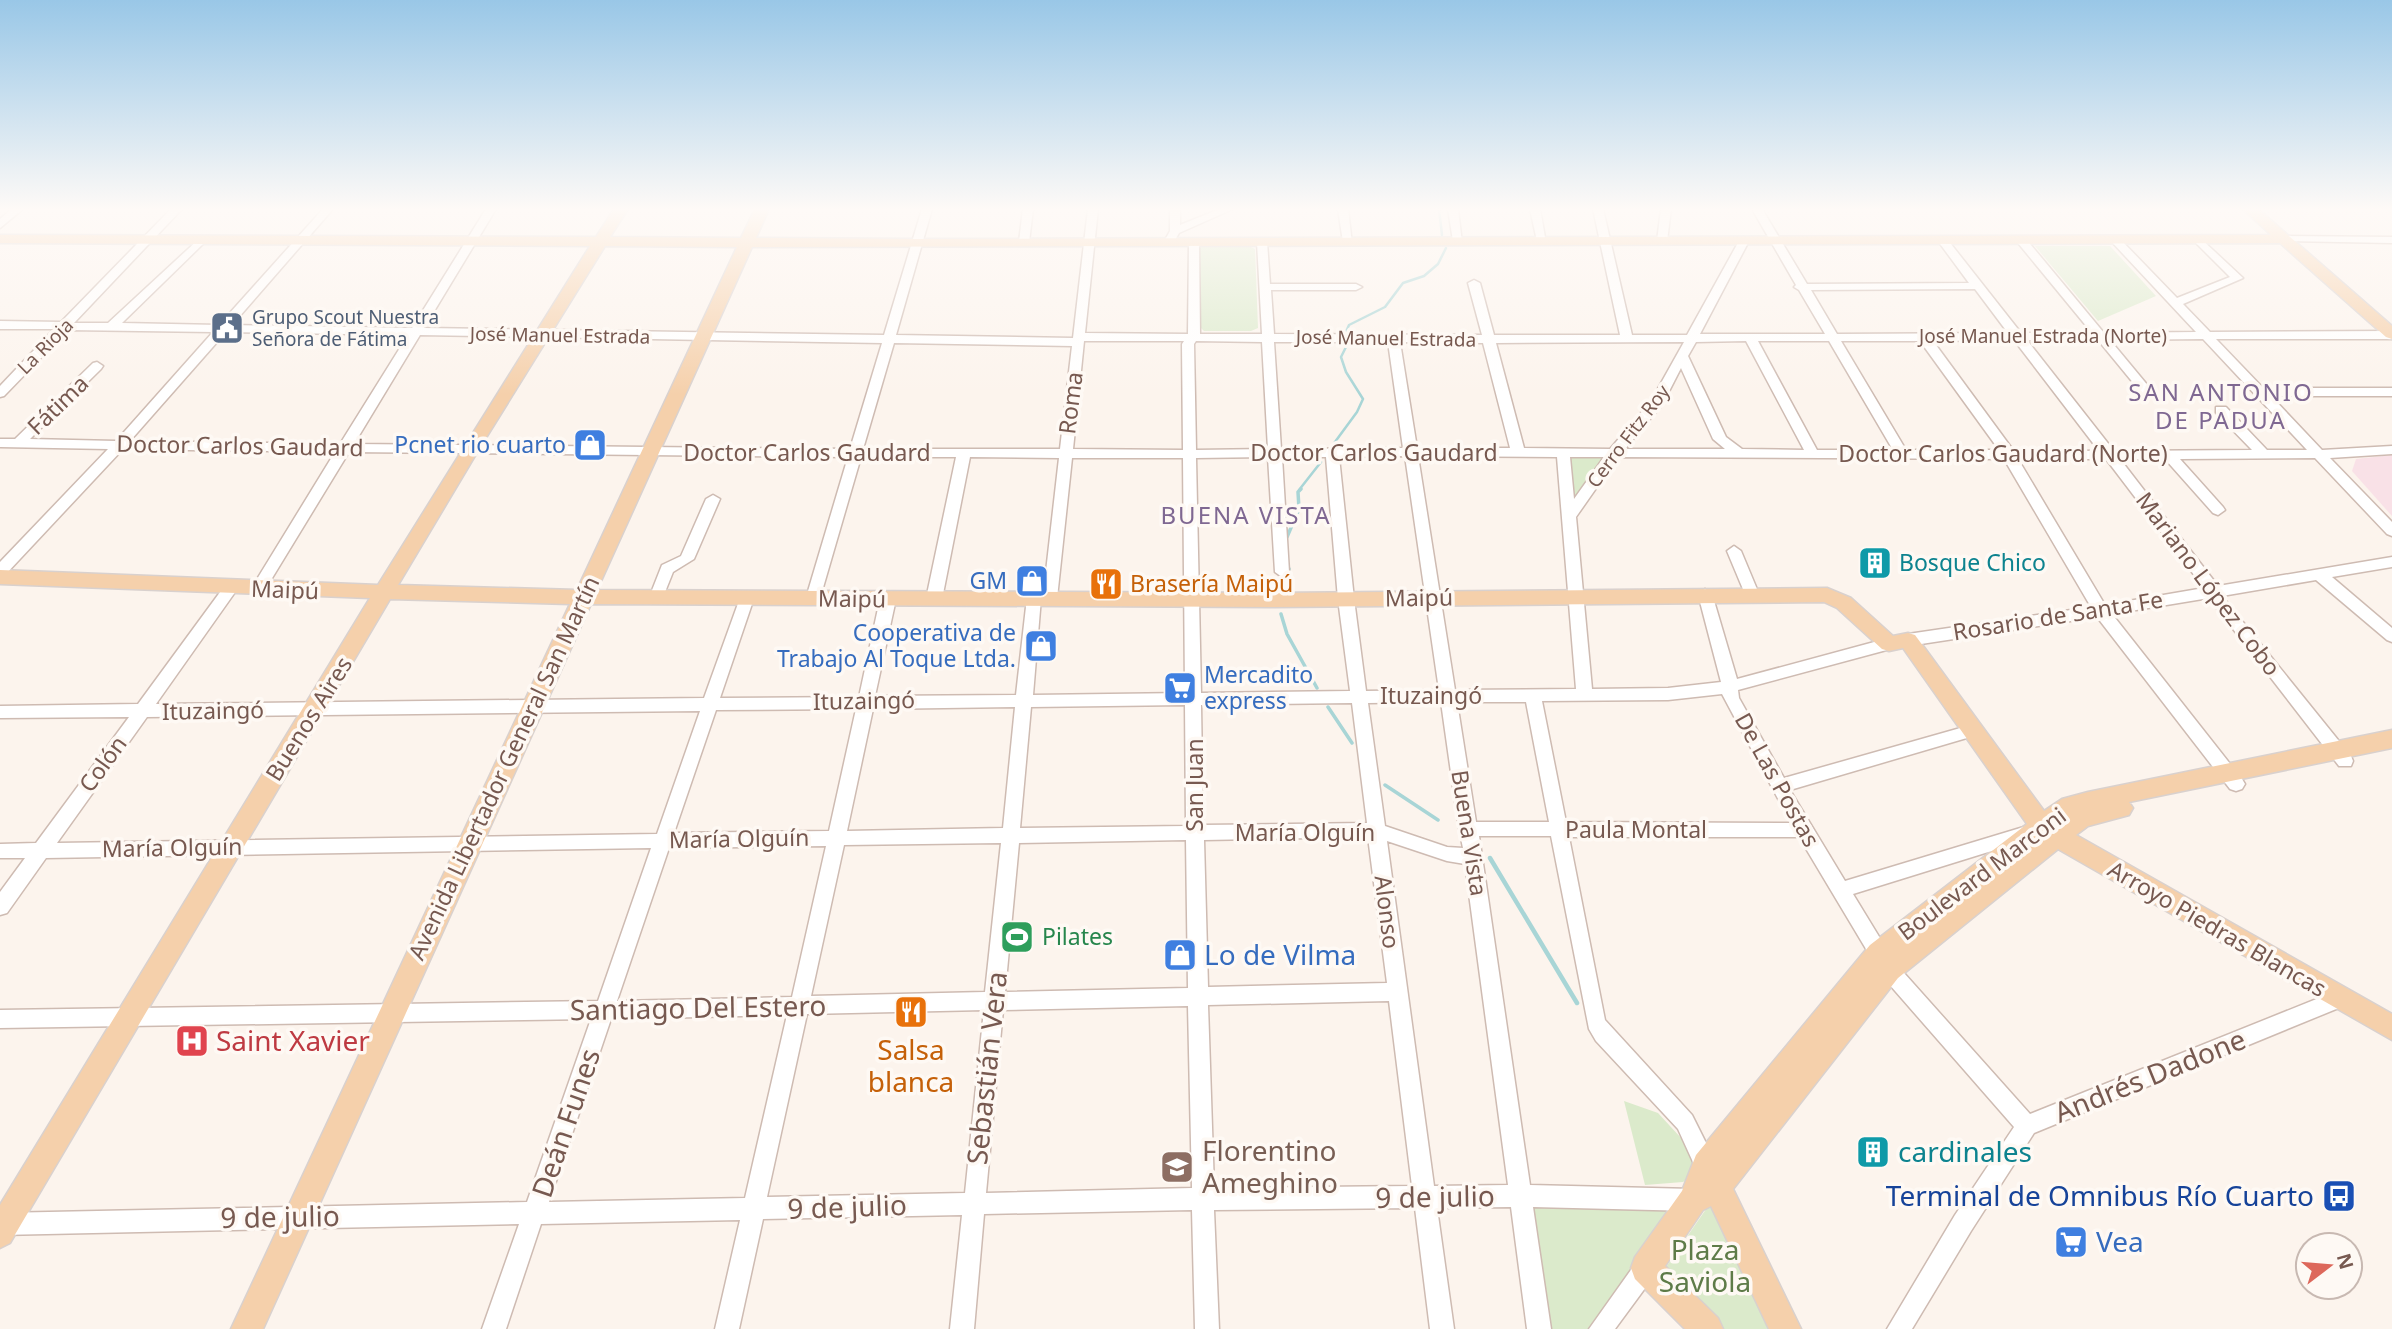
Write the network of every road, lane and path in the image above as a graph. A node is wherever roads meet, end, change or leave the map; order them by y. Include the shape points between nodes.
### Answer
1 (118, 271) edge
2 (169, 271) edge
3 (275, 271) edge
4 (454, 271) edge
5 (582, 271) edge
6 (733, 271) edge
7 (909, 271) edge
8 (1087, 271) edge
9 (1194, 271) edge
10 (1263, 271) edge
11 (1612, 271) edge
12 (1728, 271) edge
13 (1792, 271) edge
14 (1966, 271) edge
15 (2048, 271) edge
16 (2145, 271) edge
17 (2231, 271) edge
18 (2320, 271) edge
19 (1474, 283) dead end
20 (1800, 286) junction
21 (1978, 286) junction
22 (1264, 287) junction
23 (1356, 287) dead end
24 (2175, 303) junction
25 (0, 326) edge
26 (65, 327) junction
27 (111, 327) junction
28 (223, 330) junction
29 (415, 333) junction
30 (542, 334) junction
31 (2016, 335) junction
32 (2392, 335) edge
33 (703, 336) junction
34 (1194, 336) junction
35 (1831, 336) junction
36 (1923, 336) junction
37 (2101, 336) junction
38 (2206, 336) junction
39 (1268, 337) junction
40 (1750, 337) junction
41 (890, 338) junction
42 (1393, 338) junction
43 (1626, 338) junction
44 (1693, 338) junction
45 (1490, 339) junction
46 (1079, 340) junction
47 (1683, 358) junction
48 (97, 366) dead end
49 (5, 381) edge
50 (2259, 392) junction
51 (0, 393) edge
52 (2148, 393) dead end
53 (2391, 393) edge
54 (2221, 411) dead end
55 (0, 443) edge
56 (19, 443) junction
57 (120, 444) junction
58 (345, 448) junction
59 (470, 449) junction
60 (2392, 450) edge
61 (650, 452) junction
62 (1332, 452) junction
63 (1411, 452) junction
64 (1518, 452) junction
65 (2007, 452) junction
66 (858, 453) junction
67 (964, 453) junction
68 (1275, 453) junction
69 (1563, 453) junction
70 (1615, 453) junction
71 (1901, 453) junction
72 (2262, 453) junction
73 (1065, 454) junction
74 (1189, 454) junction
75 (1741, 454) junction
76 (1813, 454) junction
77 (2168, 454) junction
78 (2319, 454) junction
79 (2111, 455) junction
80 (713, 499) dead end
81 (2218, 510) dead end
82 (1568, 517) junction
83 (2392, 531) edge
84 (1734, 551) dead end
85 (2392, 562) edge
86 (0, 571) edge
87 (1282, 572) dead end
88 (2319, 574) junction
89 (0, 577) edge
90 (231, 588) junction
91 (257, 589) junction
92 (2213, 592) junction
93 (386, 593) junction
94 (1705, 594) junction
95 (1752, 594) junction
96 (583, 597) junction
97 (656, 598) junction
98 (747, 598) junction
99 (813, 598) junction
100 (1042, 598) junction
101 (1432, 598) junction
102 (1574, 598) junction
103 (888, 599) junction
104 (934, 599) junction
105 (1191, 599) junction
106 (1346, 599) junction
107 (2101, 611) junction
108 (2392, 636) edge
109 (1898, 642) junction
110 (1728, 687) junction
111 (1584, 694) junction
112 (1447, 695) junction
113 (1359, 696) junction
114 (1533, 696) junction
115 (1194, 698) junction
116 (1024, 700) junction
117 (865, 701) junction
118 (710, 703) junction
119 (532, 706) junction
120 (316, 709) junction
121 (0, 712) edge
122 (141, 712) junction
123 (1971, 731) junction
124 (2392, 739) edge
125 (2392, 752) edge
126 (2341, 756) junction
127 (2231, 778) junction
128 (1779, 786) junction
129 (1468, 829) junction
130 (1376, 830) junction
131 (1561, 830) junction
132 (1804, 830) junction
133 (2049, 832) junction
134 (1012, 834) junction
135 (1195, 834) junction
136 (838, 837) junction
137 (663, 840) junction
138 (469, 844) junction
139 (230, 847) junction
140 (39, 850) junction
141 (0, 851) edge
142 (1473, 857) junction
143 (1839, 890) junction
144 (0, 906) edge
145 (1884, 961) junction
146 (1397, 992) junction
147 (1198, 997) junction
148 (2339, 999) junction
149 (993, 1002) junction
150 (800, 1006) junction
151 (605, 1010) junction
152 (391, 1013) junction
153 (129, 1015) junction
154 (0, 1019) edge
155 (2392, 1028) edge
156 (2027, 1126) junction
157 (1705, 1184) junction
158 (1520, 1196) junction
159 (1424, 1197) junction
160 (1202, 1199) junction
161 (974, 1203) junction
162 (754, 1209) junction
163 (535, 1212) junction
164 (300, 1216) junction
165 (2, 1227) edge
166 (1646, 1268) junction
167 (247, 1329) edge
168 (494, 1329) edge
169 (727, 1329) edge
170 (962, 1329) edge
171 (1207, 1329) edge
172 (1442, 1329) edge
173 (1539, 1329) edge
174 (1601, 1329) edge
175 (1707, 1329) edge
176 (1785, 1329) edge
177 (1899, 1329) edge

1 - 26 street, La Rioja
2 - 27 street
3 - 28 street
4 - 29 street
5 - 30 main road, Buenos Aires
6 - 33 main road, Avenida Libertador General San Martín
7 - 41 street
8 - 46 street, Roma
9 - 34 street, San Juan
10 - 22 street
11 - 43 street
12 - 44 street, Cerro Fitz Roy
13 - 20 street
14 - 21 street, Mariano López Cobo
15 - 37 street
16 - 24 street
17 - 24 street via 2238,278
18 - 32 main road
19 - 45 street
20 - 21 street
20 - 35 street
21 - 31 street, Mariano López Cobo
22 - 23 street
22 - 39 street
24 - 38 street
25 - 26 street, José Manuel Estrada
26 - 27 street, José Manuel Estrada
26 - 49 street, La Rioja
27 - 28 street, José Manuel Estrada
28 - 29 street, José Manuel Estrada
28 - 57 street
29 - 30 street, José Manuel Estrada
29 - 58 street
30 - 33 street, José Manuel Estrada
30 - 59 main road, Buenos Aires
31 - 36 street, José Manuel Estrada (Norte)
31 - 37 street, José Manuel Estrada (Norte)
31 - 79 street, Mariano López Cobo
32 - 38 street, José Manuel Estrada (Norte)
33 - 41 street, José Manuel Estrada
33 - 61 main road, Avenida Libertador General San Martín
34 - 39 street, José Manuel Estrada
34 - 46 street, José Manuel Estrada
34 - 74 street, San Juan via 1188,344
35 - 36 street, José Manuel Estrada (Norte)
35 - 40 street, José Manuel Estrada (Norte)
35 - 71 street
36 - 65 street
37 - 38 street, José Manuel Estrada (Norte)
37 - 52 street
38 - 50 street
39 - 42 street, José Manuel Estrada
39 - 68 street
40 - 44 street, José Manuel Estrada (Norte)
40 - 76 street
41 - 46 street, José Manuel Estrada
41 - 66 street
42 - 45 street, José Manuel Estrada
42 - 63 street, Buena Vista
43 - 44 street, José Manuel Estrada
43 - 45 street, José Manuel Estrada
44 - 47 street, Cerro Fitz Roy
45 - 64 street
46 - 73 street, Roma
47 - 70 street, Cerro Fitz Roy via 1657,402
47 - 75 street via 1720,439
48 - 56 street, Fátima
49 - 51 street, La Rioja
50 - 53 street
50 - 78 street
54 - 72 street
55 - 56 street, Doctor Carlos Gaudard
56 - 57 street, Doctor Carlos Gaudard
57 - 58 street, Doctor Carlos Gaudard
57 - 86 street
58 - 59 street, Doctor Carlos Gaudard
58 - 91 street
59 - 61 street, Doctor Carlos Gaudard
59 - 93 main road, Buenos Aires
60 - 78 street, Doctor Carlos Gaudard (Norte)
61 - 66 street, Doctor Carlos Gaudard
61 - 96 main road, Avenida Libertador General San Martín
62 - 63 street, Doctor Carlos Gaudard
62 - 68 street, Doctor Carlos Gaudard
62 - 106 street, Alonso
63 - 64 street, Doctor Carlos Gaudard
63 - 101 street, Buena Vista
64 - 69 street, Doctor Carlos Gaudard
65 - 71 street, Doctor Carlos Gaudard (Norte)
65 - 79 street, Doctor Carlos Gaudard (Norte)
65 - 107 street
66 - 67 street, Doctor Carlos Gaudard
66 - 99 street
67 - 73 street, Doctor Carlos Gaudard
67 - 104 street
68 - 74 street, Doctor Carlos Gaudard
68 - 87 street
69 - 70 street, Doctor Carlos Gaudard
69 - 82 street
70 - 75 street, Doctor Carlos Gaudard (Norte)
70 - 82 street, Cerro Fitz Roy
71 - 76 street, Doctor Carlos Gaudard (Norte)
72 - 77 street, Doctor Carlos Gaudard (Norte)
72 - 78 street, Doctor Carlos Gaudard (Norte)
73 - 74 street, Doctor Carlos Gaudard
73 - 100 street, Roma
74 - 105 street, San Juan
75 - 76 street, Doctor Carlos Gaudard (Norte)
77 - 79 street, Doctor Carlos Gaudard (Norte)
77 - 81 street
78 - 83 street
79 - 92 street, Mariano López Cobo
80 - 97 street via 687,559 667,569
82 - 102 street
84 - 95 street
85 - 88 street, Rosario de Santa Fe
88 - 92 street, Rosario de Santa Fe
88 - 108 street
89 - 90 main road, Maipú
90 - 91 main road, Maipú
90 - 122 street, Colón
91 - 93 main road, Maipú
92 - 107 street, Rosario de Santa Fe
92 - 126 street, Mariano López Cobo
93 - 96 main road, Maipú
93 - 120 main road, Buenos Aires
94 - 95 main road, Maipú
94 - 102 main road, Maipú
94 - 110 street, De Las Postas
95 - 109 main road, Maipú via 1827,595
96 - 97 main road, Maipú
96 - 119 main road, Avenida Libertador General San Martín
97 - 98 main road, Maipú
98 - 99 main road, Maipú
98 - 118 street, Deán Funes
99 - 103 main road, Maipú
100 - 104 main road, Maipú
100 - 105 main road, Maipú
100 - 116 street, Sebastián Vera
101 - 102 main road, Maipú
101 - 106 main road, Maipú
101 - 112 street, Buena Vista
102 - 111 street
103 - 104 main road, Maipú
103 - 117 street
105 - 106 main road, Maipú
105 - 115 street, San Juan
106 - 113 street, Alonso
107 - 109 street, Rosario de Santa Fe
107 - 127 street
109 - 110 street, Rosario de Santa Fe
109 - 123 main road, Maipú
110 - 111 street, Ituzaingó via 1668,694
110 - 128 street, De Las Postas
111 - 114 street, Ituzaingó
112 - 113 street, Ituzaingó
112 - 114 street, Ituzaingó
112 - 129 street, Buena Vista
113 - 115 street, Ituzaingó
113 - 130 street, Alonso
114 - 131 street
115 - 116 street, Ituzaingó
115 - 135 street, San Juan
116 - 117 street, Ituzaingó
116 - 134 street, Sebastián Vera
117 - 118 street, Ituzaingó
117 - 136 street
118 - 119 street, Ituzaingó
118 - 137 street, Deán Funes
119 - 120 street, Ituzaingó
119 - 138 main road, Avenida Libertador General San Martín
120 - 122 street, Ituzaingó
120 - 139 main road, Buenos Aires
121 - 122 street, Ituzaingó
122 - 140 street, Colón
123 - 128 street
123 - 133 main road, Maipú
124 - 126 main road, Boulevard Marconi
125 - 126 main road, Boulevard Marconi
126 - 127 main road, Boulevard Marconi
127 - 133 main road, Boulevard Marconi via 2099,813
128 - 132 street, De Las Postas
129 - 131 street, Paula Montal
129 - 142 street, Buena Vista
130 - 135 street, María Olguín
130 - 142 street, María Olguín via 1447,854
130 - 146 street, Alonso
131 - 132 street, Paula Montal
131 - 157 street via 1597,1023 1685,1122
132 - 143 street, De Las Postas
133 - 143 street
133 - 145 main road, Boulevard Marconi
133 - 148 main road, Arroyo Piedras Blancas
134 - 135 street, María Olguín
134 - 136 street, María Olguín
134 - 149 street, Sebastián Vera
135 - 147 street, San Juan
136 - 137 street, María Olguín
136 - 150 street
137 - 138 street, María Olguín
137 - 151 street, Deán Funes
138 - 139 street, María Olguín
138 - 152 main road, Avenida Libertador General San Martín
139 - 140 street, María Olguín
139 - 153 main road, Buenos Aires
140 - 141 street, María Olguín
140 - 144 street, Colón
142 - 158 street, Buena Vista
143 - 145 street, De Las Postas
145 - 156 street, De Las Postas
145 - 157 main road, Boulevard Marconi
146 - 147 street, Santiago Del Estero
146 - 159 street, Alonso
147 - 149 street, Santiago Del Estero
147 - 160 street, San Juan
148 - 155 main road, Arroyo Piedras Blancas
148 - 156 street, Andrés Dadone
149 - 150 street, Santiago Del Estero
149 - 161 street, Sebastián Vera
150 - 151 street, Santiago Del Estero
150 - 162 street
151 - 152 street, Santiago Del Estero
151 - 163 street, Deán Funes
152 - 153 street, Santiago Del Estero
152 - 164 main road, Avenida Libertador General San Martín
153 - 154 street, Santiago Del Estero
153 - 165 main road, Buenos Aires
156 - 177 street, Andrés Dadone
157 - 158 street, 9 de julio
157 - 166 main road, Boulevard Marconi
157 - 176 main road
158 - 159 street, 9 de julio
158 - 173 street, Buena Vista
159 - 160 street, 9 de julio
159 - 172 street, Alonso
160 - 161 street, 9 de julio
160 - 171 street, San Juan
161 - 162 street, 9 de julio
161 - 170 street, Sebastián Vera
162 - 163 street, 9 de julio
162 - 169 street
163 - 164 street, 9 de julio
163 - 168 street, Deán Funes
164 - 165 street, 9 de julio
164 - 167 main road, Avenida Libertador General San Martín
166 - 174 street, Boulevard Marconi
166 - 175 main road

